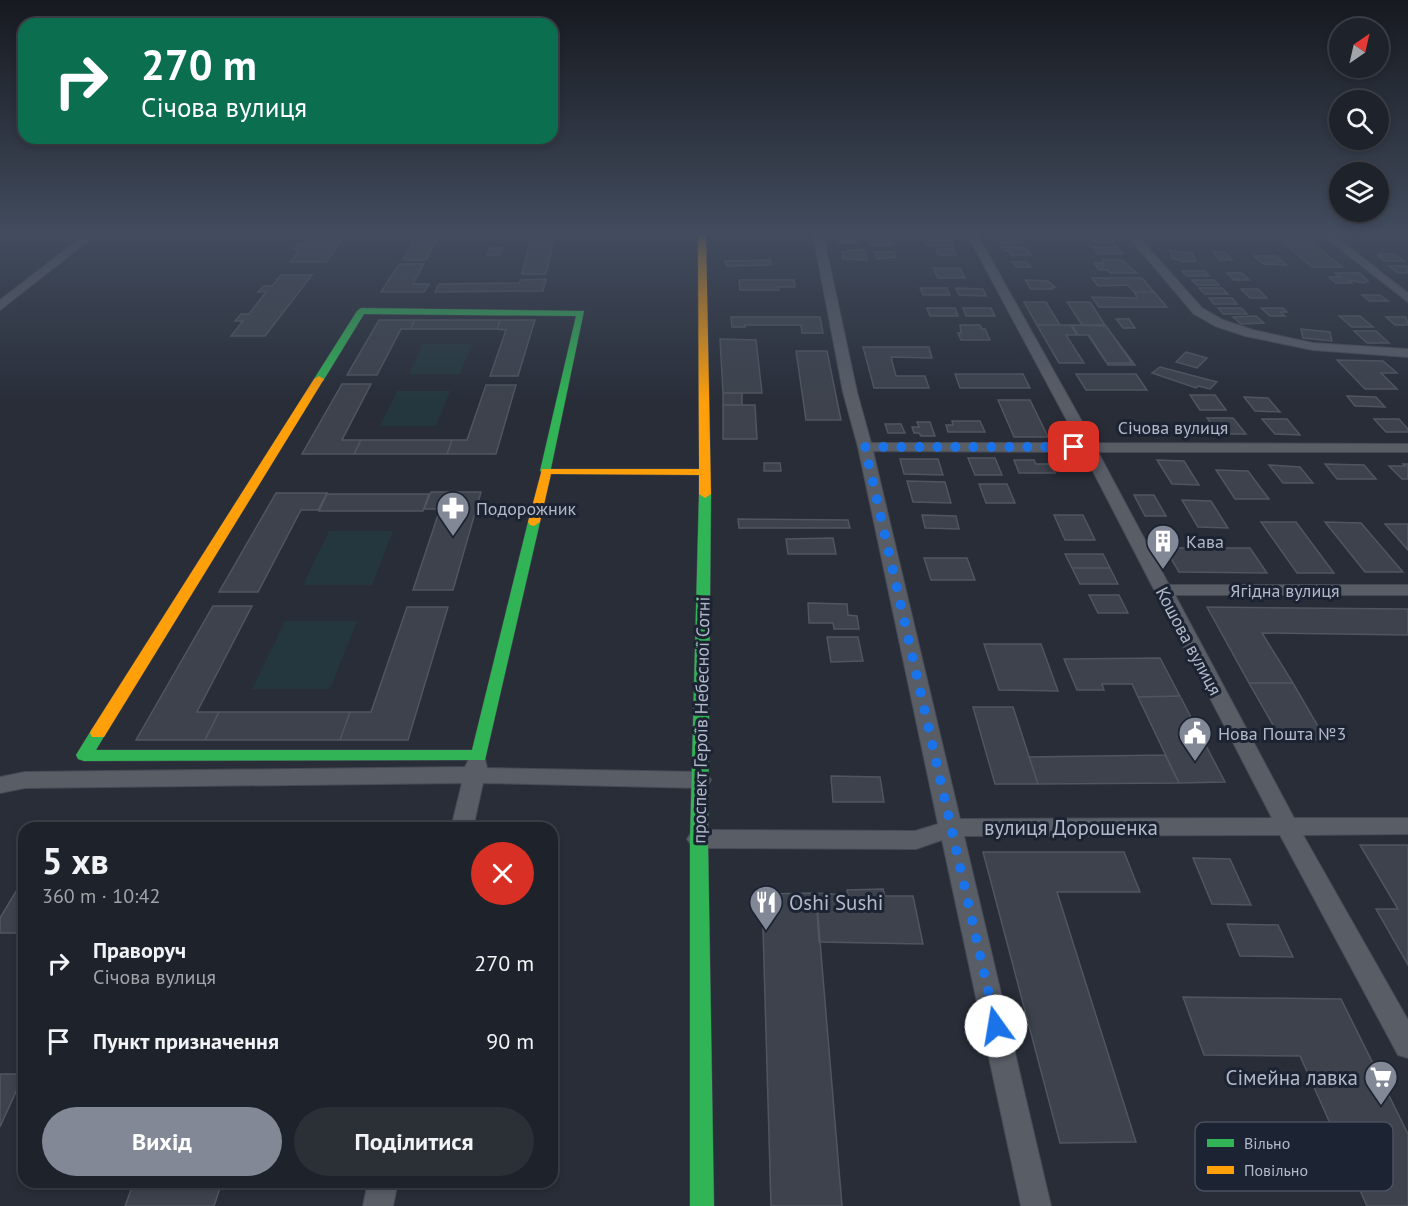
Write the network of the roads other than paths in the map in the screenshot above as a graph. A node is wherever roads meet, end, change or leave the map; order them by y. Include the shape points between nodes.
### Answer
1 (20, 290) edge
2 (703, 290) edge
3 (829, 290) edge
4 (1003, 290) edge
5 (1180, 290) edge
6 (0, 306) edge
7 (1408, 353) edge
8 (865, 447) junction
9 (1086, 447) junction
10 (1408, 448) edge
11 (546, 471) junction
12 (705, 472) junction
13 (1162, 590) junction
14 (1408, 590) edge
15 (476, 766) junction
16 (700, 780) junction
17 (0, 785) edge
18 (463, 822) edge
19 (1287, 826) junction
20 (1408, 826) edge
21 (951, 828) junction
22 (699, 839) junction
23 (1408, 1046) edge
24 (382, 1188) edge
25 (378, 1206) edge
26 (702, 1206) edge
27 (1036, 1206) edge

1 - 6 street
2 - 12 street, проспект Героїв Небесної Сотні
3 - 8 street
4 - 9 street, Кошова вулиця
5 - 7 street via 1210,320 1249,333 1312,348
8 - 9 street, Січова вулиця
8 - 21 street
9 - 10 street, Січова вулиця
9 - 13 street, Кошова вулиця
11 - 12 street
11 - 15 street
11 - 15 street via 581,312 361,311 84,755
12 - 16 street, проспект Героїв Небесної Сотні
13 - 14 street, Ягідна вулиця
13 - 19 street, Кошова вулиця
15 - 16 street
15 - 17 street via 25,780
15 - 18 street
16 - 22 street, проспект Героїв Небесної Сотні
19 - 20 street, вулиця Дорошенка
19 - 21 street, вулиця Дорошенка
19 - 23 street, Кошова вулиця
21 - 22 street, вулиця Дорошенка via 916,840
21 - 27 street
22 - 26 street, проспект Героїв Небесної Сотні
24 - 25 street

